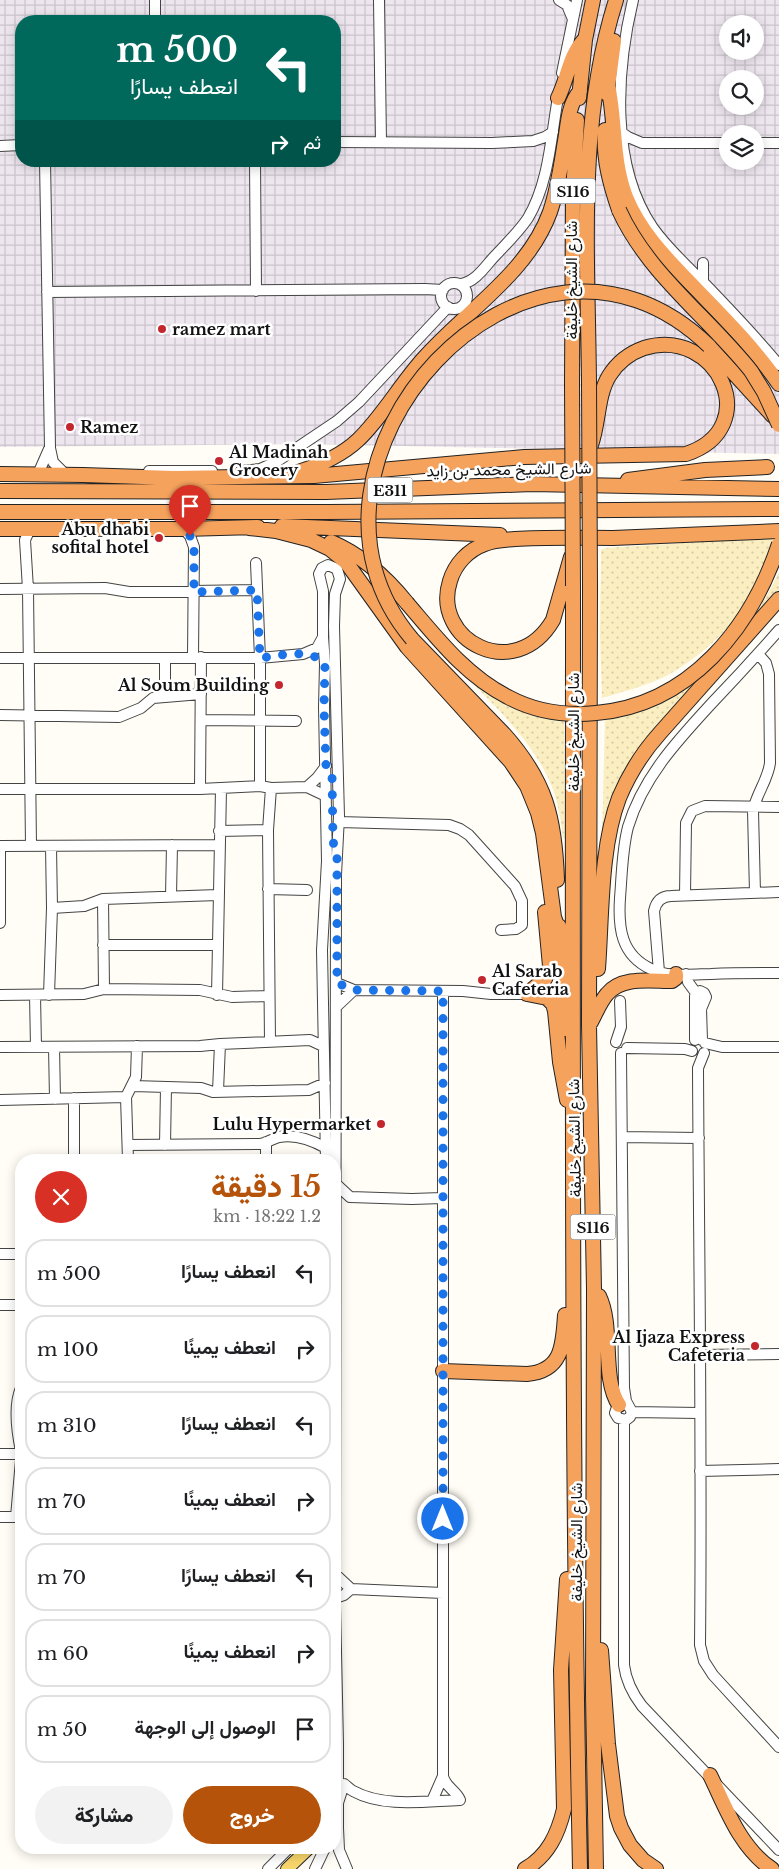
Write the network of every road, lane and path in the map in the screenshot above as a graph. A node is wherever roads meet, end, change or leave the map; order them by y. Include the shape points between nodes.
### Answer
1 (155, 0) edge
2 (379, 0) edge
3 (559, 0) edge
4 (577, 0) edge
5 (593, 0) edge
6 (634, 0) edge
7 (614, 4) edge
8 (155, 15) edge
9 (572, 18) junction
10 (585, 40) junction
11 (608, 85) junction
12 (580, 91) junction
13 (558, 98) junction
14 (553, 132) junction
15 (622, 133) junction
16 (533, 141) junction
17 (341, 142) edge
18 (381, 142) junction
19 (642, 143) junction
20 (719, 143) edge
21 (764, 143) edge
22 (779, 143) edge
23 (15, 145) edge
24 (0, 146) edge
25 (548, 155) junction
26 (625, 155) junction
27 (45, 167) edge
28 (255, 167) edge
29 (461, 284) junction
30 (443, 290) junction
31 (256, 291) junction
32 (46, 292) junction
33 (448, 307) junction
34 (779, 365) edge
35 (779, 384) edge
36 (779, 423) edge
37 (50, 448) junction
38 (589, 450) junction
39 (620, 456) junction
40 (773, 467) edge
41 (0, 474) edge
42 (38, 474) junction
43 (65, 474) junction
44 (83, 474) junction
45 (282, 476) junction
46 (601, 485) junction
47 (779, 489) edge
48 (0, 491) edge
49 (779, 509) edge
50 (0, 512) edge
51 (256, 527) junction
52 (0, 529) edge
53 (30, 529) junction
54 (184, 529) junction
55 (779, 531) edge
56 (531, 538) junction
57 (779, 544) edge
58 (256, 563) dead end
59 (568, 585) junction
60 (0, 589) edge
61 (28, 589) junction
62 (257, 590) junction
63 (194, 592) junction
64 (779, 598) edge
65 (779, 630) edge
66 (323, 637) junction
67 (303, 654) junction
68 (758, 654) junction
69 (197, 657) junction
70 (0, 658) edge
71 (28, 658) junction
72 (165, 658) junction
73 (260, 658) junction
74 (325, 664) junction
75 (201, 694) junction
76 (165, 697) junction
77 (0, 716) edge
78 (29, 716) junction
79 (775, 719) edge
80 (201, 720) junction
81 (259, 720) junction
82 (296, 721) dead end
83 (485, 733) junction
84 (326, 766) junction
85 (260, 786) junction
86 (307, 787) junction
87 (271, 788) junction
88 (30, 789) junction
89 (200, 789) junction
90 (221, 789) junction
91 (0, 790) edge
92 (326, 796) junction
93 (754, 807) junction
94 (779, 807) edge
95 (339, 822) junction
96 (268, 830) junction
97 (220, 831) junction
98 (172, 845) junction
99 (219, 845) junction
100 (0, 846) edge
101 (31, 846) junction
102 (51, 846) junction
103 (337, 852) junction
104 (268, 889) junction
105 (306, 890) dead end
106 (779, 892) edge
107 (755, 893) junction
108 (218, 895) junction
109 (685, 895) junction
110 (171, 896) junction
111 (103, 899) junction
112 (52, 908) junction
113 (0, 923) edge
114 (501, 930) dead end
115 (560, 934) junction
116 (103, 945) junction
117 (216, 945) junction
118 (659, 972) junction
119 (779, 973) edge
120 (681, 974) junction
121 (337, 983) junction
122 (104, 989) junction
123 (354, 990) junction
124 (443, 991) junction
125 (527, 994) junction
126 (0, 995) edge
127 (35, 995) junction
128 (49, 995) junction
129 (217, 995) junction
130 (268, 996) junction
131 (590, 1001) junction
132 (620, 1001) dead end
133 (336, 1007) junction
134 (589, 1025) junction
135 (324, 1032) junction
136 (310, 1040) junction
137 (270, 1042) junction
138 (220, 1044) junction
139 (137, 1046) junction
140 (324, 1046) junction
141 (622, 1046) junction
142 (702, 1046) junction
143 (0, 1047) edge
144 (36, 1047) junction
145 (54, 1047) junction
146 (573, 1047) junction
147 (779, 1047) edge
148 (692, 1052) junction
149 (698, 1068) junction
150 (325, 1083) junction
151 (133, 1086) junction
152 (166, 1087) junction
153 (309, 1090) junction
154 (218, 1092) junction
155 (326, 1096) junction
156 (74, 1098) junction
157 (126, 1098) junction
158 (55, 1099) junction
159 (0, 1100) edge
160 (572, 1114) junction
161 (326, 1132) junction
162 (622, 1137) junction
163 (699, 1138) junction
164 (311, 1139) junction
165 (266, 1142) junction
166 (165, 1144) junction
167 (128, 1145) junction
168 (326, 1148) junction
169 (74, 1154) edge
170 (128, 1154) edge
171 (266, 1154) edge
172 (326, 1154) edge
173 (337, 1154) edge
174 (341, 1189) edge
175 (350, 1197) junction
176 (442, 1198) junction
177 (341, 1207) edge
178 (0, 1254) edge
179 (15, 1254) edge
180 (594, 1289) junction
181 (573, 1296) junction
182 (0, 1305) edge
183 (15, 1305) edge
184 (779, 1354) edge
185 (699, 1355) junction
186 (443, 1371) junction
187 (626, 1407) junction
188 (699, 1413) junction
189 (624, 1420) junction
190 (574, 1441) junction
191 (15, 1453) edge
192 (0, 1454) edge
193 (779, 1470) edge
194 (700, 1471) junction
195 (0, 1517) edge
196 (15, 1517) edge
197 (341, 1580) edge
198 (351, 1589) junction
199 (443, 1593) junction
200 (341, 1596) edge
201 (593, 1630) junction
202 (779, 1747) edge
203 (710, 1775) junction
204 (443, 1776) junction
205 (341, 1794) edge
206 (432, 1801) junction
207 (779, 1850) edge
208 (283, 1854) edge
209 (302, 1854) edge
210 (322, 1854) edge
211 (341, 1854) edge
212 (268, 1869) edge
213 (287, 1869) edge
214 (315, 1869) edge
215 (347, 1869) edge
216 (525, 1869) edge
217 (580, 1869) edge
218 (596, 1869) edge
219 (656, 1869) edge
220 (772, 1869) edge

1 - 8 street
2 - 18 street
3 - 9 street via 567,5
4 - 9 street
5 - 10 highway, شارع الشيخ خليفة / S116
6 - 15 street via 620,96
7 - 11 highway via 615,32
7 - 38 highway, شارع الشيخ خليفة / S116, bridge via 596,87 589,148
9 - 13 street
10 - 12 highway, شارع الشيخ خليفة / S116
10 - 13 highway via 573,56
11 - 35 highway via 617,162 626,196 640,224 662,254 746,341
11 - 36 highway, bridge via 606,157 613,193 626,224 642,250 751,372
12 - 45 highway via 572,104 550,212 526,256 444,336 357,440 330,460
12 - 59 highway, شارع الشيخ خليفة / S116, bridge via 574,165 573,550
13 - 14 street
14 - 16 street
14 - 25 street
15 - 19 street
15 - 26 street
16 - 18 street
16 - 25 street
17 - 18 street
19 - 20 street
19 - 26 street
21 - 22 street
23 - 24 street
25 - 29 street via 540,193 528,218 512,240 474,279
26 - 34 street via 636,196 662,240
27 - 32 street
28 - 31 street
29 - 30 street via 450,283
29 - 33 street via 467,291 466,302 456,309
30 - 31 street
30 - 33 street via 442,299
31 - 32 street
32 - 37 street
33 - 44 street via 359,402 276,462 246,471 105,471
36 - 115 highway, bridge via 688,327 652,306 612,294 570,292 529,299 473,328 417,385 394,422 377,465 369,504 369,543 378,582 396,618 412,639 515,746 538,782 548,806 554,836
37 - 42 street
37 - 43 street via 53,462
38 - 39 highway, bridge via 603,388 609,376 627,357 638,350 664,345 690,350 711,365 725,387 727,403 724,419 714,438 686,454
38 - 131 highway, شارع الشيخ خليفة / S116, bridge
39 - 40 highway
39 - 45 highway via 524,457 330,475
40 - 46 highway via 675,473
41 - 42 highway
42 - 43 highway
43 - 44 highway
44 - 45 highway via 173,478
46 - 47 highway, شارع الشيخ محمد بن زايد / E311
46 - 48 highway, شارع الشيخ محمد بن زايد / E311 via 532,484 326,492
49 - 50 highway, E311
51 - 54 highway
51 - 56 highway
51 - 57 highway, bridge via 304,534 338,545 361,559 383,575 458,661 486,684 540,710 562,714 610,712 635,707 681,684 710,659 749,610
51 - 83 highway via 306,538 338,555 353,569 407,646
52 - 53 highway
53 - 54 highway
53 - 61 street via 25,540
54 - 63 street via 194,543
55 - 56 highway
56 - 59 highway via 484,544 458,564 447,592 450,612 458,629 482,649 503,653 523,649 548,630
58 - 62 street
59 - 146 highway, شارع الشيخ خليفة / S116
60 - 61 street
61 - 63 street
61 - 71 street
62 - 63 street
62 - 73 street
63 - 69 street
64 - 131 highway via 660,732 623,788 607,847 598,978
65 - 68 street
66 - 67 street via 317,648
66 - 74 street
66 - 95 street via 323,591 319,574 322,568 332,565 340,575 335,594 334,626
67 - 73 street
67 - 74 street
68 - 79 street via 769,670
68 - 118 street via 661,761 642,793 628,828 623,853 620,928 636,959
69 - 72 street
69 - 73 street
69 - 75 street
70 - 71 street
71 - 72 street
71 - 78 street
72 - 76 street
73 - 81 street
74 - 84 street
75 - 76 street
75 - 80 street
76 - 78 street via 151,699 119,717
77 - 78 street
78 - 88 street
79 - 93 street via 769,769
80 - 81 street
80 - 89 street
81 - 82 street
81 - 85 street
83 - 115 highway via 517,770 535,804 543,833 555,922
83 - 125 highway via 522,791 536,831 550,962 545,979
84 - 86 street
84 - 92 street
84 - 103 street via 332,773 333,842
85 - 87 street
85 - 90 street
86 - 87 street
86 - 92 street
87 - 96 street
88 - 89 street
88 - 91 street
88 - 101 street
89 - 90 street
90 - 97 street
92 - 135 street via 327,861 322,950
93 - 94 street
93 - 107 street
93 - 109 street via 701,806 689,814 686,823
95 - 103 street
95 - 114 street via 450,825 465,832 512,881 520,896 522,926
96 - 97 street
96 - 104 street
97 - 99 street
98 - 99 street
98 - 102 street
98 - 110 street
99 - 108 street
100 - 101 street
100 - 113 street
101 - 102 street
102 - 112 street
103 - 121 street
104 - 105 street
104 - 130 street
106 - 107 street
107 - 109 street
108 - 110 street
108 - 117 street
109 - 118 street via 662,897 655,907
110 - 111 street
111 - 112 street via 88,905
111 - 116 street
112 - 128 street
115 - 146 highway via 564,1023
116 - 117 street
116 - 122 street
117 - 129 street
118 - 120 street
119 - 120 street
120 - 134 highway via 672,981 629,982 617,986 603,999
120 - 142 street via 696,994 702,992 706,997 701,1012
121 - 123 street
121 - 133 street
122 - 128 street via 84,994
122 - 129 street via 200,990
123 - 124 street
123 - 133 street
124 - 125 street
124 - 176 street
125 - 160 highway via 544,996 554,1007 561,1072
126 - 127 street
127 - 128 street
127 - 144 street
129 - 130 street
130 - 137 street
131 - 134 highway, شارع الشيخ خليفة / S116
132 - 141 street
133 - 173 street
134 - 180 highway, شارع الشيخ خليفة / S116
135 - 136 street
135 - 140 street
136 - 137 street
136 - 140 street
137 - 138 street
138 - 139 street
138 - 154 street
139 - 145 street
139 - 151 street
140 - 150 street
141 - 148 street
141 - 162 street
142 - 147 street
142 - 148 street via 691,1046
142 - 149 street
143 - 144 street
144 - 145 street
145 - 158 street
146 - 160 highway, شارع الشيخ خليفة / S116
148 - 149 street
149 - 163 street
150 - 153 street
150 - 155 street
151 - 152 street
151 - 157 street
152 - 154 street
152 - 166 street
153 - 154 street
153 - 155 street
155 - 161 street
156 - 157 street
156 - 158 street
156 - 169 street
157 - 167 street
158 - 159 street
160 - 181 highway, شارع الشيخ خليفة / S116
161 - 164 street
161 - 168 street
162 - 163 street
162 - 187 street
163 - 185 street
164 - 165 street via 281,1137
164 - 168 street
165 - 166 street
165 - 171 street
166 - 167 street
167 - 170 street
168 - 172 street
174 - 175 street
175 - 176 street
175 - 177 street
176 - 186 street
178 - 179 street
180 - 187 highway via 603,1308 612,1387
180 - 201 highway, شارع الشيخ خليفة / S116
181 - 186 highway via 566,1311 562,1349 548,1368 527,1374
181 - 190 highway, شارع الشيخ خليفة / S116
182 - 183 street
184 - 185 street
185 - 188 street
186 - 199 street
187 - 188 street
187 - 189 street via 628,1419
187 - 189 street via 615,1413
188 - 194 street
189 - 203 street via 625,1672 637,1700
190 - 216 highway via 569,1456 568,1558 561,1670 564,1809 560,1826 546,1852
190 - 217 highway, شارع الشيخ خليفة / S116
191 - 192 street
193 - 194 street
194 - 202 street via 700,1645 704,1661
195 - 196 street
197 - 198 street
198 - 199 street
198 - 200 street
199 - 204 street
201 - 218 highway, شارع الشيخ خليفة / S116
201 - 219 highway via 602,1658 608,1744 619,1822 637,1853
203 - 207 street
203 - 220 highway via 744,1841
204 - 206 street
204 - 206 street via 460,1800
205 - 206 street via 344,1784 354,1792 375,1798
208 - 212 street
209 - 213 main road
210 - 214 street
211 - 215 street

